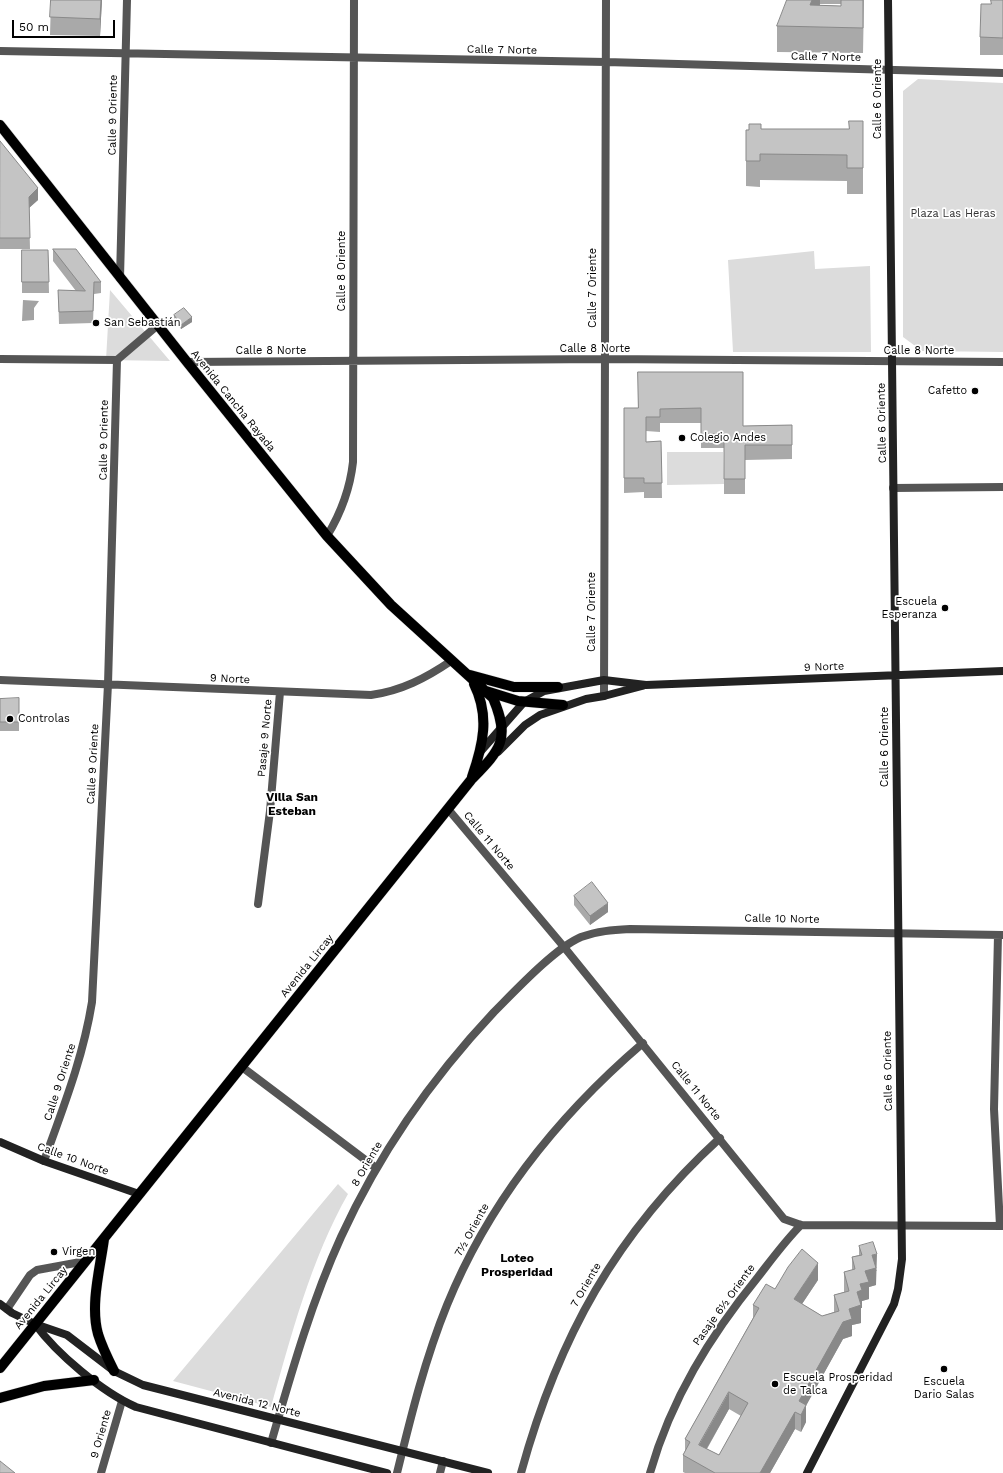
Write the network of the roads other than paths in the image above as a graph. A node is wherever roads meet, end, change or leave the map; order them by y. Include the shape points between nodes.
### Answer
1 (127, 0) edge
2 (354, 0) edge
3 (606, 0) edge
4 (888, 0) edge
5 (0, 51) edge
6 (126, 54) junction
7 (354, 59) junction
8 (606, 62) junction
9 (889, 70) junction
10 (1003, 73) edge
11 (0, 126) edge
12 (120, 278) junction
13 (158, 325) junction
14 (0, 359) edge
15 (604, 359) junction
16 (117, 360) junction
17 (353, 361) junction
18 (187, 362) junction
19 (892, 362) junction
20 (1003, 362) edge
21 (1003, 487) edge
22 (893, 488) junction
23 (327, 536) junction
24 (451, 661) junction
25 (1003, 671) edge
26 (466, 674) junction
27 (895, 675) junction
28 (0, 680) edge
29 (604, 680) junction
30 (108, 684) junction
31 (646, 685) junction
32 (558, 687) junction
33 (484, 690) junction
34 (280, 692) junction
35 (604, 696) junction
36 (524, 702) junction
37 (563, 705) junction
38 (502, 726) junction
39 (480, 752) junction
40 (495, 755) junction
41 (471, 780) junction
42 (448, 809) junction
43 (258, 904) dead end
44 (897, 932) junction
45 (1000, 935) edge
46 (564, 947) junction
47 (643, 1044) junction
48 (242, 1066) junction
49 (720, 1138) junction
50 (0, 1142) edge
51 (44, 1161) junction
52 (376, 1168) junction
53 (139, 1194) junction
54 (902, 1224) junction
55 (801, 1225) junction
56 (1002, 1226) edge
57 (104, 1239) junction
58 (86, 1261) junction
59 (0, 1304) edge
60 (7, 1309) junction
61 (35, 1324) junction
62 (0, 1368) edge
63 (114, 1371) junction
64 (94, 1380) junction
65 (0, 1398) edge
66 (122, 1401) junction
67 (278, 1419) junction
68 (271, 1443) junction
69 (402, 1451) junction
70 (443, 1461) junction
71 (101, 1473) edge
72 (387, 1473) edge
73 (397, 1473) edge
74 (440, 1473) edge
75 (488, 1473) edge
76 (521, 1473) edge
77 (650, 1473) edge
78 (808, 1473) edge

1 - 6 street, Calle 9 Oriente
2 - 7 street, Calle 8 Oriente
3 - 8 street, Calle 7 Oriente
4 - 9 main road, Calle 6 Oriente
5 - 6 street, Calle 7 Norte
6 - 7 street, Calle 7 Norte
6 - 12 street, Calle 9 Oriente
7 - 8 street, Calle 7 Norte
7 - 17 street, Calle 8 Oriente
8 - 9 street, Calle 7 Norte
8 - 15 street, Calle 7 Oriente
9 - 10 street, Calle 7 Norte
9 - 19 main road, Calle 6 Oriente
11 - 12 main road, Avenida Cancha Rayada
12 - 13 main road, Avenida Cancha Rayada
13 - 16 street
13 - 18 main road, Avenida Cancha Rayada
14 - 16 street
15 - 17 street, Calle 8 Norte
15 - 19 street, Calle 8 Norte
15 - 29 street, Calle 7 Oriente
16 - 30 street, Calle 9 Oriente
17 - 18 street, Calle 8 Norte
17 - 23 street, Calle 8 Oriente via 352,477 344,502
18 - 23 main road, Avenida Cancha Rayada
19 - 20 street, Calle 8 Norte
19 - 22 main road, Calle 6 Oriente
21 - 22 street
22 - 27 main road, Calle 6 Oriente
23 - 24 main road, Avenida Cancha Rayada via 391,605
24 - 26 main road, Avenida Cancha Rayada
24 - 34 street, 9 Norte via 410,684 384,693 358,695
25 - 27 main road, 9 Norte
26 - 32 main road via 514,687
26 - 33 main road, Avenida Cancha Rayada
26 - 39 main road, Avenida Cancha Rayada via 482,705 484,720
27 - 31 main road, 9 Norte
27 - 44 main road, Calle 6 Oriente
28 - 30 street, 9 Norte
29 - 31 main road, 9 Norte
29 - 32 main road, 9 Norte
29 - 35 street, Calle 7 Oriente
30 - 34 street, 9 Norte
30 - 51 street, Calle 9 Oriente via 92,1002 77,1071
31 - 35 main road, 9 Norte
32 - 36 main road
33 - 36 main road
33 - 38 main road, Avenida Cancha Rayada via 492,698
34 - 43 street, Pasaje 9 Norte
35 - 37 main road, 9 Norte
36 - 37 main road
36 - 38 main road
37 - 40 main road, Avenida Lircay via 525,724
38 - 39 main road
38 - 40 main road, Avenida Cancha Rayada via 499,748
39 - 41 main road, Avenida Cancha Rayada
40 - 41 main road, Avenida Lircay
41 - 42 main road, Avenida Lircay
42 - 46 street, Calle 11 Norte
42 - 48 main road, Avenida Lircay
44 - 45 street, Calle 10 Norte
44 - 46 street, Calle 10 Norte via 630,929 591,934
44 - 54 main road, Calle 6 Oriente
45 - 56 street via 994,1102
46 - 47 street, Calle 11 Norte
46 - 52 street, 8 Oriente via 502,1004 459,1050 417,1105
47 - 49 street, Calle 11 Norte
47 - 69 street, 7½ Oriente via 589,1093 560,1125 521,1172 486,1226 459,1278 435,1338
48 - 52 street
48 - 53 main road, Avenida Lircay
49 - 55 street, Calle 11 Norte via 780,1215 790,1222
49 - 76 street, 7 Oriente via 656,1202 599,1282 558,1362 538,1414
50 - 51 main road, Calle 10 Norte
51 - 53 main road, Calle 10 Norte
52 - 67 street, 8 Oriente via 327,1270
53 - 57 main road, Avenida Lircay
54 - 55 street, Calle 11 Norte
54 - 56 street, Calle 11 Norte
54 - 78 main road, Calle 6 Oriente via 901,1274 894,1304
55 - 77 street, Pasaje 6½ Oriente via 739,1300 700,1357 669,1418
57 - 58 main road, Avenida Lircay
57 - 63 main road via 96,1316 103,1349
58 - 60 street, Avenida Lircay via 37,1270 30,1275
58 - 61 main road, Avenida Lircay
59 - 60 main road, Avenida 12 Norte
60 - 61 main road, Avenida 12 Norte
61 - 62 main road, Avenida Lircay
61 - 63 main road, Avenida 12 Norte via 67,1335
61 - 64 main road, Avenida 12 Norte via 46,1339
63 - 67 main road, Avenida 12 Norte via 162,1391
64 - 65 main road via 44,1386
64 - 66 main road, Avenida 12 Norte
66 - 68 main road, Avenida 12 Norte via 148,1412
66 - 71 street, 9 Oriente
67 - 68 street, 8 Oriente
67 - 69 main road, Avenida 12 Norte
68 - 72 main road, Avenida 12 Norte
69 - 70 main road, Avenida 12 Norte
69 - 73 street, 7½ Oriente
70 - 74 street
70 - 75 main road, Avenida 12 Norte

